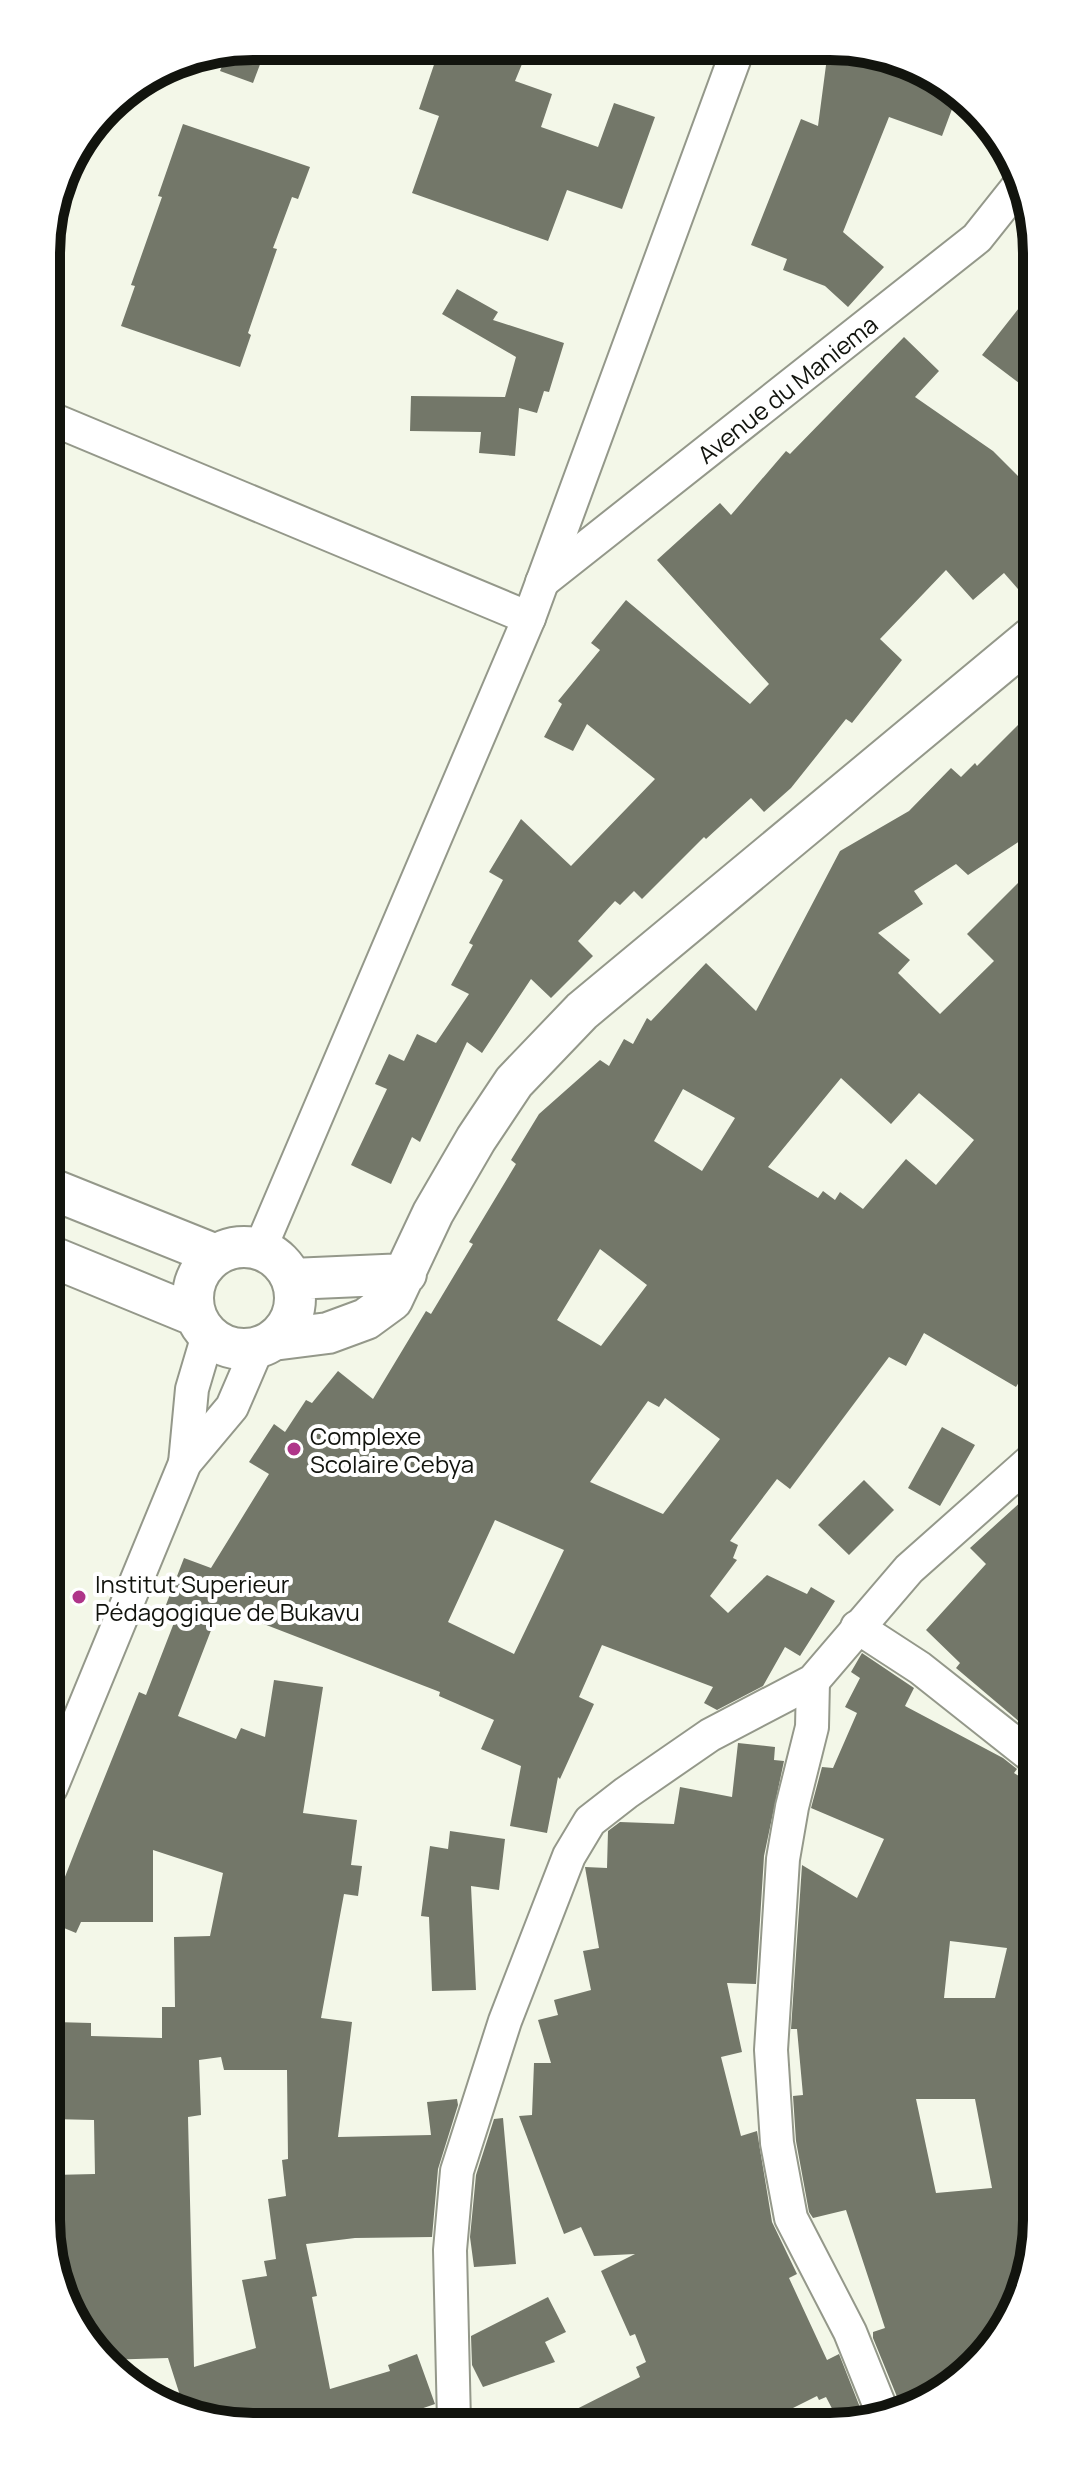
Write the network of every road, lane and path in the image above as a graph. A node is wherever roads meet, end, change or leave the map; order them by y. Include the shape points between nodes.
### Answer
1 (734, 60) edge
2 (1013, 193) edge
3 (60, 422) edge
4 (542, 582) junction
5 (529, 618) junction
6 (1023, 645) edge
7 (60, 1192) edge
8 (260, 1249) junction
9 (216, 1255) junction
10 (60, 1261) edge
11 (406, 1274) junction
12 (292, 1279) junction
13 (202, 1326) junction
14 (265, 1344) junction
15 (185, 1463) junction
16 (1023, 1468) edge
17 (857, 1627) junction
18 (813, 1681) junction
19 (1023, 1750) edge
20 (60, 1766) edge
21 (880, 2406) edge
22 (454, 2413) edge

1 - 4 street
2 - 4 street, Avenue du Maniema via 977,238
3 - 5 street
4 - 5 street
5 - 8 street
6 - 11 street via 582,1011 514,1082 483,1128 433,1213
7 - 9 street
8 - 9 street via 237,1247
8 - 12 street via 280,1260
9 - 13 street via 199,1272 193,1293
10 - 13 street
11 - 12 street
11 - 14 street via 392,1300 366,1319 328,1333
12 - 14 street via 296,1302 289,1324
13 - 14 street via 229,1347
13 - 15 street
14 - 15 street via 232,1407
15 - 20 street
16 - 17 street via 909,1569
17 - 18 street
17 - 19 street via 920,1668
18 - 21 street via 812,1727 783,1859 771,2050 777,2143 791,2218 850,2332
18 - 22 street via 710,1735 626,1793 590,1821 569,1856 505,2021 457,2171 450,2250

